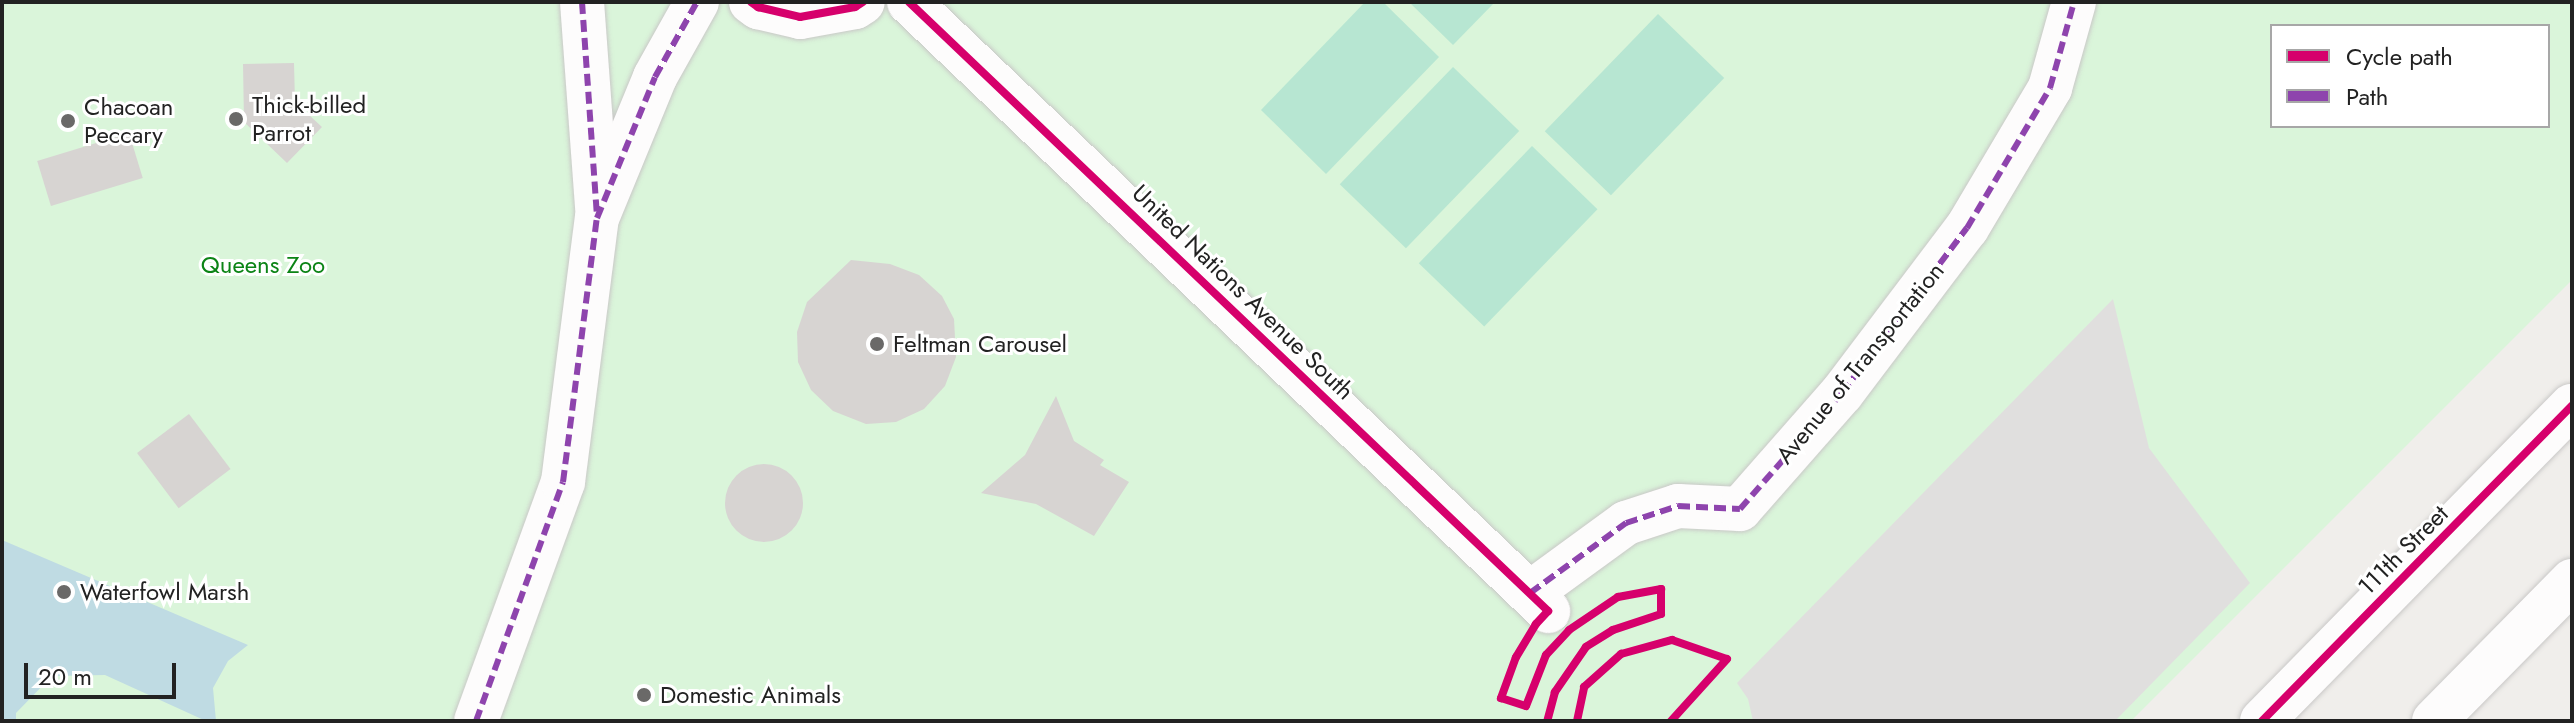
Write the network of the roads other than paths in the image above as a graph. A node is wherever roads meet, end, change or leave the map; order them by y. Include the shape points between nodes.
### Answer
1 (582, 2) edge
2 (697, 2) edge
3 (751, 2) edge
4 (863, 2) edge
5 (909, 2) edge
6 (2074, 2) edge
7 (597, 218) junction
8 (2565, 428) edge
9 (2572, 581) edge
10 (1539, 602) joint
11 (476, 721) edge
12 (2262, 721) edge
13 (2434, 721) edge

1 - 7 street
2 - 7 street via 655,77
3 - 4 street via 800,17
5 - 10 street, United Nations Avenue South
6 - 10 street, Avenue of Transportation via 2050,88 1967,228 1842,393 1740,509 1678,506 1626,523
7 - 11 street via 563,482
8 - 12 street, 111th Street
9 - 13 street

